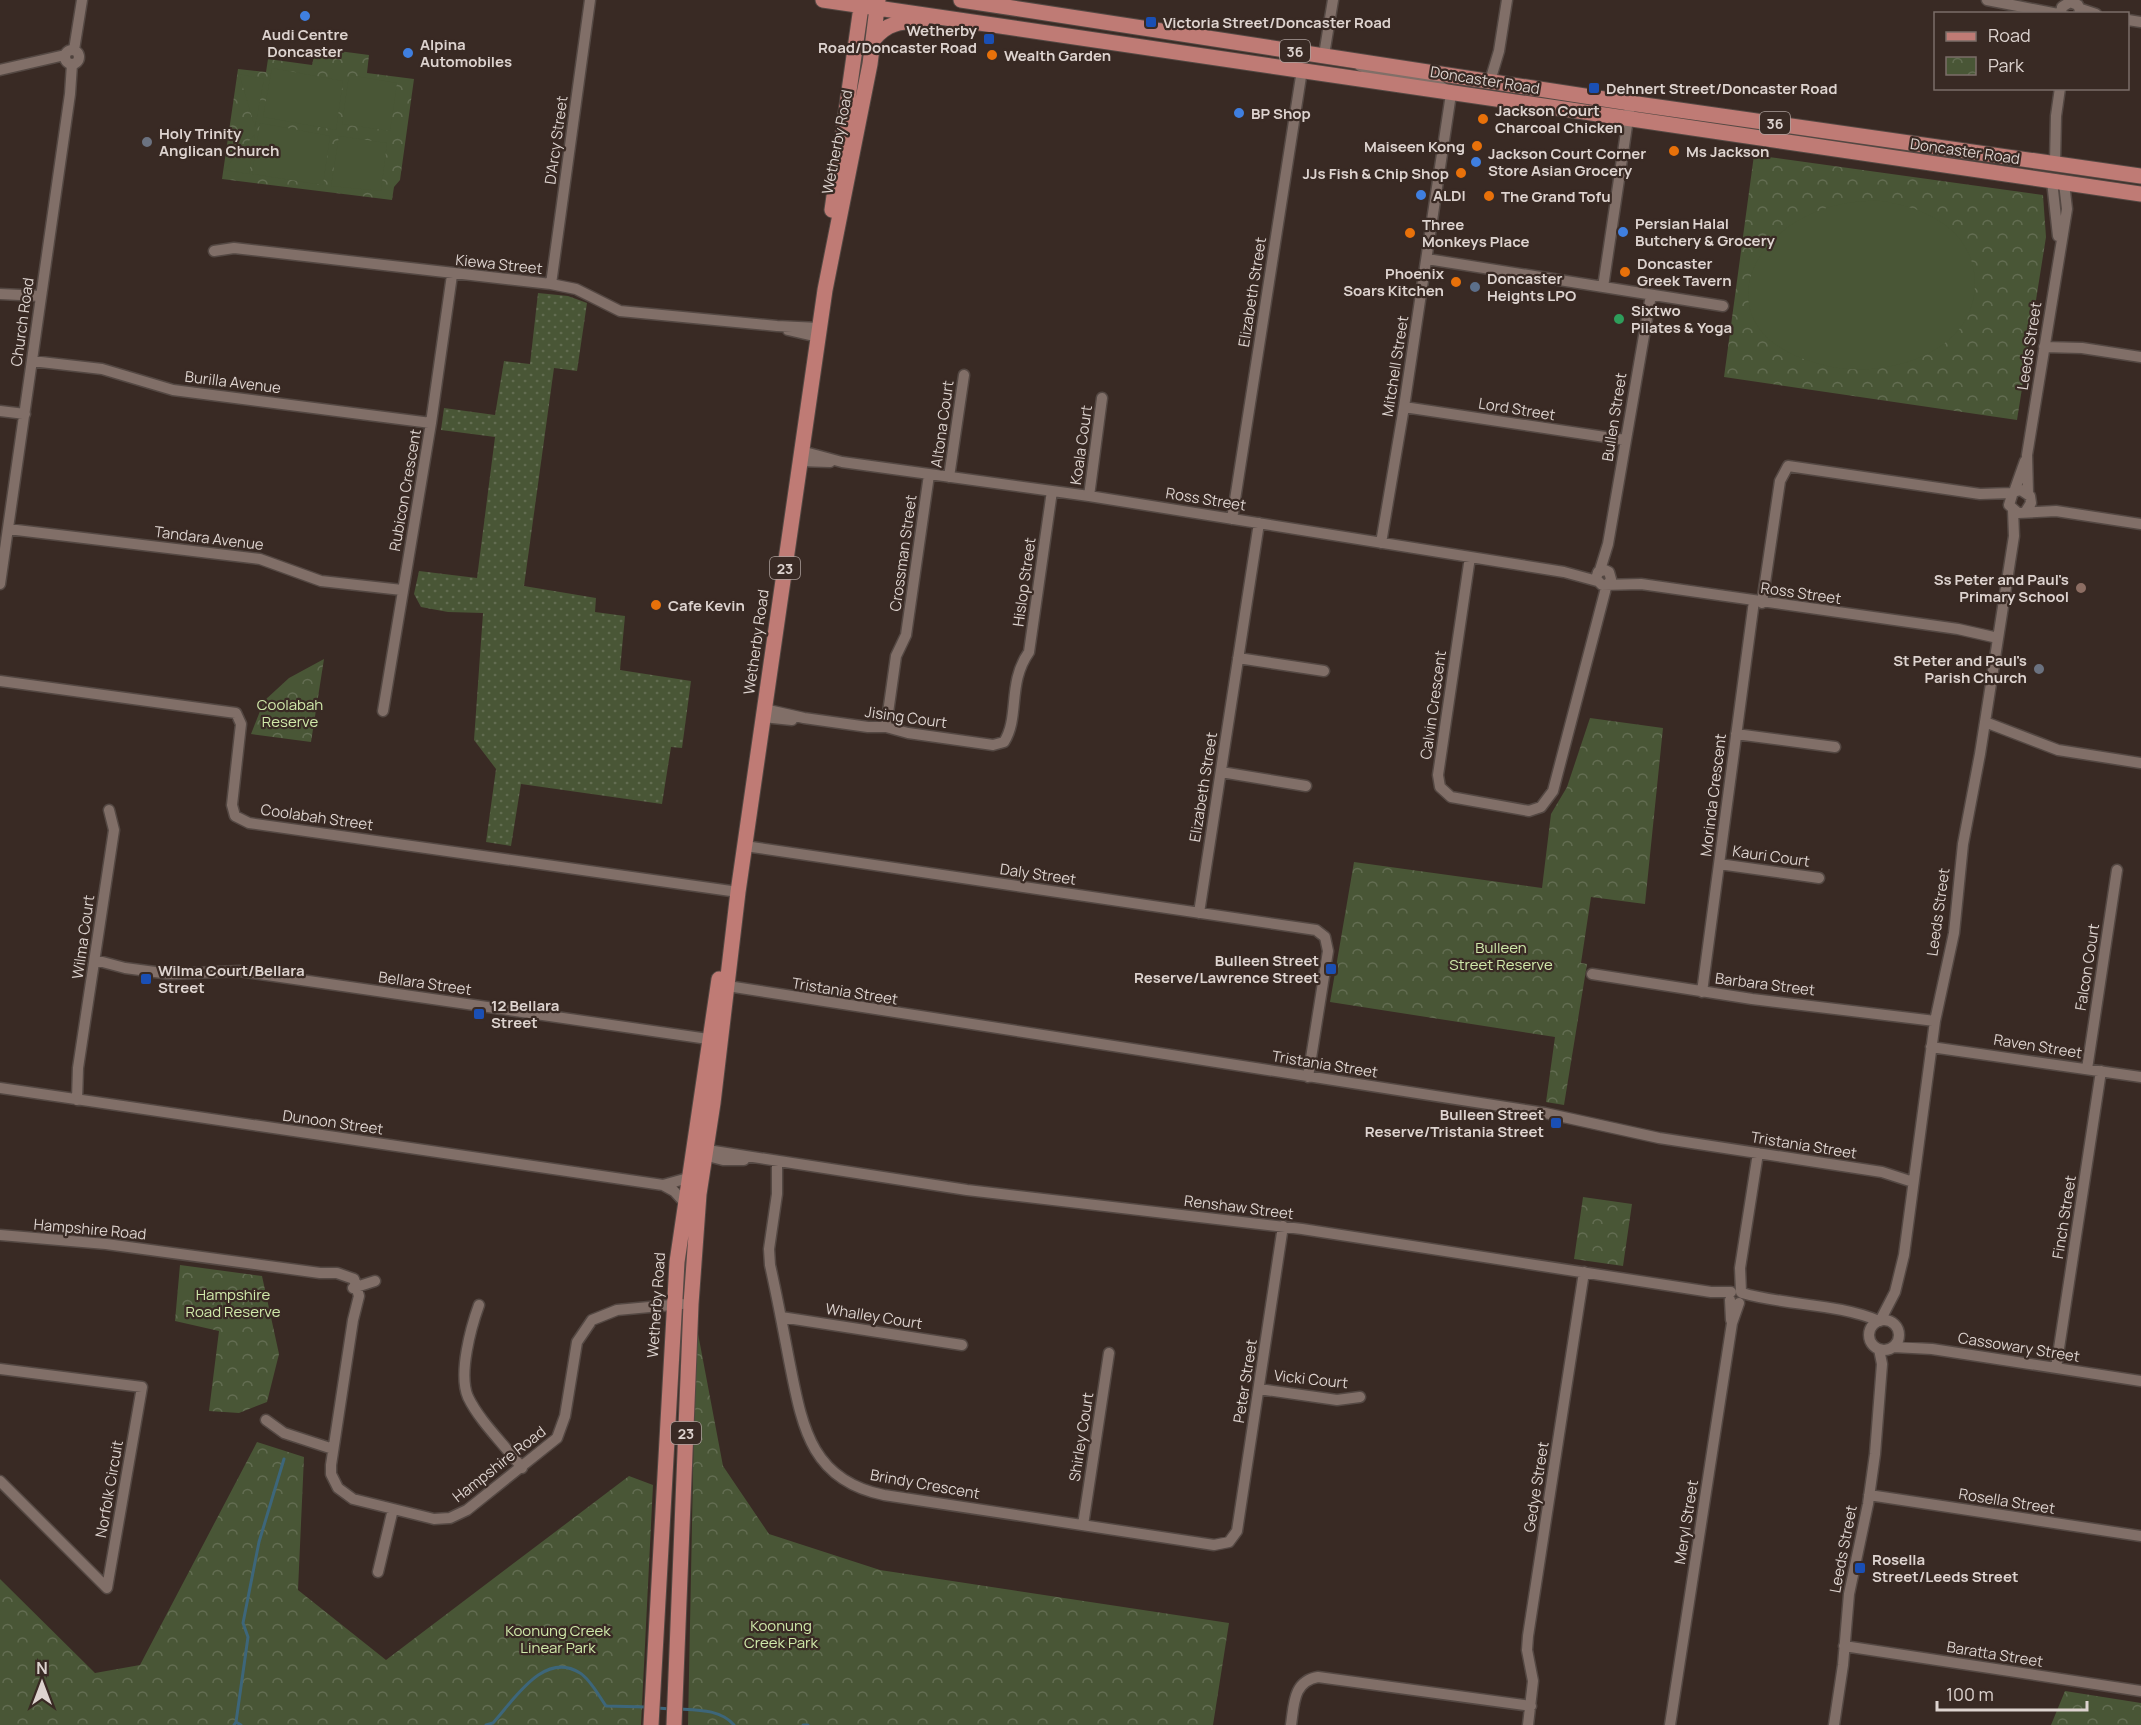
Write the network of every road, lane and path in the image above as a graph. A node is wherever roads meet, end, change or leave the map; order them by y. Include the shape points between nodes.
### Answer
1 (82, 0) edge
2 (590, 0) edge
3 (823, 0) edge
4 (961, 0) edge
5 (1333, 0) edge
6 (1507, 0) edge
7 (1987, 0) edge
8 (861, 2) edge
9 (878, 3) edge
10 (980, 3) junction
11 (2071, 7) edge
12 (2089, 12) edge
13 (951, 19) junction
14 (1120, 25) junction
15 (1049, 34) junction
16 (874, 39) junction
17 (69, 52) junction
18 (1324, 55) junction
19 (1212, 57) junction
20 (1343, 59) junction
21 (0, 70) edge
22 (1302, 70) junction
23 (1493, 81) junction
24 (2060, 90) edge
25 (1451, 94) junction
26 (1467, 96) junction
27 (1630, 103) junction
28 (1628, 120) junction
29 (2055, 162) junction
30 (2141, 176) edge
31 (2058, 182) junction
32 (2141, 194) edge
33 (214, 251) dead end
34 (1426, 259) junction
35 (452, 274) junction
36 (551, 284) junction
37 (1604, 287) junction
38 (825, 290) junction
39 (0, 294) edge
40 (1651, 295) junction
41 (41, 296) junction
42 (1723, 306) dead end
43 (819, 332) junction
44 (2045, 342) junction
45 (2141, 357) edge
46 (32, 360) junction
47 (964, 375) dead end
48 (1102, 398) dead end
49 (1404, 407) junction
50 (0, 411) edge
51 (25, 414) junction
52 (431, 423) junction
53 (1625, 440) junction
54 (2027, 455) junction
55 (801, 456) junction
56 (929, 475) junction
57 (949, 477) junction
58 (1052, 491) junction
59 (1089, 496) junction
60 (2030, 496) junction
61 (2016, 504) junction
62 (2056, 511) junction
63 (1232, 519) junction
64 (1259, 523) junction
65 (2141, 524) edge
66 (8, 529) junction
67 (1381, 543) junction
68 (1470, 557) junction
69 (1604, 577) junction
70 (0, 584) edge
71 (402, 590) junction
72 (1758, 602) junction
73 (1999, 635) junction
74 (1238, 658) junction
75 (1324, 671) dead end
76 (0, 681) edge
77 (383, 711) dead end
78 (764, 713) junction
79 (1985, 722) junction
80 (886, 727) junction
81 (1736, 734) junction
82 (1004, 742) joint
83 (1835, 747) dead end
84 (2141, 763) edge
85 (1221, 772) junction
86 (1306, 786) dead end
87 (1541, 807) joint
88 (109, 810) dead end
89 (745, 846) junction
90 (1719, 864) junction
91 (2117, 870) dead end
92 (1819, 878) dead end
93 (738, 892) junction
94 (1199, 913) junction
95 (94, 964) junction
96 (1592, 974) dead end
97 (725, 987) junction
98 (1702, 992) junction
99 (1935, 1021) junction
100 (715, 1040) junction
101 (1931, 1047) junction
102 (2087, 1069) junction
103 (2101, 1071) junction
104 (1308, 1077) junction
105 (2141, 1077) edge
106 (0, 1088) edge
107 (74, 1099) junction
108 (702, 1152) junction
109 (1758, 1153) junction
110 (781, 1163) junction
111 (1913, 1177) junction
112 (688, 1178) junction
113 (663, 1185) junction
114 (684, 1202) junction
115 (1283, 1226) junction
116 (0, 1235) edge
117 (1584, 1272) junction
118 (375, 1281) dead end
119 (356, 1288) junction
120 (1895, 1292) junction
121 (1736, 1296) junction
122 (691, 1304) junction
123 (479, 1305) dead end
124 (673, 1305) junction
125 (1846, 1312) junction
126 (781, 1317) junction
127 (1880, 1321) junction
128 (1894, 1324) junction
129 (1870, 1330) junction
130 (1899, 1335) junction
131 (962, 1345) dead end
132 (1892, 1347) junction
133 (1879, 1348) junction
134 (1932, 1349) junction
135 (1109, 1353) dead end
136 (2056, 1368) junction
137 (0, 1369) edge
138 (1881, 1379) junction
139 (2141, 1381) edge
140 (1259, 1389) junction
141 (1360, 1397) dead end
142 (266, 1420) dead end
143 (333, 1449) junction
144 (522, 1468) junction
145 (0, 1481) edge
146 (1869, 1495) junction
147 (393, 1509) junction
148 (1083, 1525) junction
149 (2141, 1536) edge
150 (1232, 1539) joint
151 (378, 1572) dead end
152 (1845, 1646) junction
153 (2141, 1691) edge
154 (1531, 1706) junction
155 (651, 1725) edge
156 (674, 1725) edge
157 (1291, 1725) edge
158 (1528, 1725) edge
159 (1670, 1725) edge
160 (1834, 1725) edge

1 - 17 street
2 - 36 street, D'Arcy Street
3 - 8 main road, Doncaster Road / 36
4 - 10 main road, Doncaster Road / 36
5 - 18 street
6 - 23 street via 1499,71
7 - 11 street
8 - 9 main road, Doncaster Road / 36
8 - 38 main road, Wetherby Road / 23 via 831,216
9 - 13 main road, Doncaster Road / 36
9 - 16 main road, Wetherby Road / 23
10 - 14 main road, Doncaster Road / 36
10 - 15 main road via 997,14 1048,23
11 - 12 street
13 - 15 main road, Doncaster Road / 36
13 - 16 main road via 901,22 889,26
14 - 18 main road, Doncaster Road / 36
14 - 19 main road via 1119,32 1125,37 1177,44
15 - 19 main road, Doncaster Road / 36
16 - 38 main road, Wetherby Road / 23
17 - 21 street
17 - 41 street, Church Road via 70,94
18 - 20 main road, Doncaster Road / 36
19 - 22 main road, Doncaster Road / 36
20 - 23 main road, Doncaster Road / 36
20 - 25 street via 1373,72 1432,81
22 - 25 main road, Doncaster Road / 36
22 - 63 street, Elizabeth Street
23 - 26 street
23 - 27 main road, Doncaster Road / 36
24 - 29 street
25 - 26 main road, Doncaster Road / 36
25 - 34 street, Mitchell Street
26 - 28 main road, Doncaster Road / 36
27 - 28 street
27 - 29 main road, Doncaster Road / 36
28 - 31 main road, Doncaster Road / 36
28 - 37 street
29 - 30 main road, Doncaster Road / 36
29 - 31 main road
31 - 32 main road, Doncaster Road / 36
31 - 44 street, Leeds Street via 2060,242
33 - 35 street, Kiewa Street via 234,248
34 - 37 street
34 - 49 street, Mitchell Street
35 - 36 street, Kiewa Street
35 - 52 street, Rubicon Crescent
36 - 43 street, Kiewa Street via 576,289 620,311
37 - 40 street
38 - 43 main road, Wetherby Road / 23
39 - 41 street
40 - 42 street
40 - 53 street, Bullen Street
41 - 46 street, Church Road
43 - 55 main road, Wetherby Road / 23
44 - 45 street
44 - 54 street, Leeds Street
46 - 51 street, Church Road
46 - 52 street, Burilla Avenue via 102,369 173,390
47 - 57 street, Altona Court
48 - 59 street, Koala Court
49 - 53 street, Lord Street
49 - 67 street, Mitchell Street
50 - 51 street
51 - 66 street, Church Road
52 - 71 street, Rubicon Crescent
53 - 69 street, Bullen Street
54 - 60 street, Leeds Street
54 - 61 street, Leeds Street
55 - 56 street, Ross Street
55 - 78 main road, Wetherby Road / 23
56 - 57 street, Ross Street
56 - 80 street, Crossman Street via 906,636 896,656
57 - 58 street, Ross Street
58 - 59 street, Ross Street
58 - 82 street, Hislop Street via 1029,652 1017,673
59 - 63 street, Ross Street
60 - 61 street
60 - 61 street via 2021,490
60 - 62 street
61 - 62 street
61 - 72 street, Morinda Crescent via 1980,494 1788,466 1780,481
61 - 73 street, Leeds Street
62 - 65 street
63 - 64 street, Ross Street
64 - 67 street, Ross Street
64 - 74 street, Elizabeth Street
66 - 70 street, Church Road
66 - 71 street, Tandara Avenue via 260,559 321,581
67 - 68 street, Ross Street
68 - 69 street, Ross Street
68 - 87 street, Calvin Crescent via 1438,775 1440,787 1451,797 1529,811
69 - 72 street, Ross Street
69 - 87 street, Bullen Street via 1553,790
71 - 77 street, Rubicon Crescent
72 - 73 street, Ross Street
72 - 81 street, Morinda Crescent
73 - 79 street, Leeds Street
74 - 75 street
74 - 85 street, Elizabeth Street
76 - 93 street, Coolabah Street via 236,713 242,724 232,805 235,816 249,824
78 - 80 street, Jising Court
78 - 89 main road, Wetherby Road / 23
79 - 84 street via 2058,750
79 - 99 street, Leeds Street via 1963,844 1954,933
80 - 82 street, Jising Court via 993,745
81 - 83 street
81 - 90 street, Morinda Crescent
85 - 86 street
85 - 94 street, Elizabeth Street
88 - 95 street, Wilma Court via 114,830
89 - 93 main road, Wetherby Road / 23
89 - 94 street, Daly Street
90 - 92 street, Kauri Court
90 - 98 street, Morinda Crescent
91 - 102 street, Falcon Court
93 - 97 main road, Wetherby Road / 23
94 - 104 street, Daly Street via 1310,928 1325,937 1328,951
95 - 100 street, Bellara Street via 179,974 238,971
95 - 107 street, Wilma Court
96 - 98 street, Barbara Street
97 - 100 main road, Wetherby Road / 23
97 - 104 street, Tristania Street
98 - 99 street, Barbara Street
99 - 101 street, Leeds Street
100 - 108 main road, Wetherby Road / 23
101 - 102 street, Raven Street
101 - 111 street, Leeds Street
102 - 103 street, Raven Street
103 - 105 street, Raven Street
103 - 136 street, Finch Street
104 - 109 street, Tristania Street via 1545,1113 1637,1134
106 - 107 street, Dunoon Street
107 - 113 street, Dunoon Street
108 - 110 street, Renshaw Street
108 - 112 main road, Wetherby Road / 23
108 - 122 main road, Wetherby Road / 23
109 - 111 street, Tristania Street
109 - 121 street
110 - 115 street, Renshaw Street via 986,1193
110 - 126 street, Brindy Crescent via 769,1256
111 - 120 street, Leeds Street via 1906,1246
112 - 113 street, Dunoon Street
112 - 114 main road, Wetherby Road / 23
113 - 114 street
114 - 124 main road, Wetherby Road / 23
115 - 117 street, Renshaw Street
115 - 140 street, Peter Street
116 - 119 street, Hampshire Road via 106,1244 320,1273
117 - 121 street, Renshaw Street
117 - 154 street, Gedye Street via 1528,1636 1533,1681
118 - 119 street
119 - 143 street, Hampshire Road
120 - 127 street, Leeds Street
120 - 128 street, Leeds Street
121 - 125 street, Renshaw Street
121 - 159 street, Meryl Street
122 - 124 street, Hampshire Road
122 - 156 main road, Wetherby Road / 23
123 - 144 street via 466,1364 465,1389
124 - 144 street, Hampshire Road via 607,1312 585,1327 577,1342 561,1432
124 - 155 main road, Wetherby Road / 23
125 - 127 street, Renshaw Street
125 - 129 street, Renshaw Street
126 - 131 street, Whalley Court
126 - 148 street, Brindy Crescent via 802,1421 816,1452 840,1478 884,1495
127 - 128 street
127 - 129 street
128 - 130 street
129 - 133 street via 1870,1339
130 - 132 street
130 - 134 street via 1910,1343
132 - 133 street
132 - 134 street, Cassowary Street
132 - 138 street, Leeds Street
133 - 138 street, Leeds Street
134 - 136 street, Cassowary Street
135 - 148 street, Shirley Court
136 - 139 street, Cassowary Street
137 - 145 street, Norfolk Circuit via 142,1388 107,1588
138 - 146 street, Leeds Street
140 - 141 street, Vicki Court via 1337,1400
140 - 150 street, Peter Street via 1238,1526
142 - 143 street via 284,1433
143 - 147 street, Hampshire Road via 331,1474 341,1491
144 - 147 street, Hampshire Road via 455,1517 430,1518
146 - 149 street, Rosella Street
146 - 152 street, Leeds Street via 1849,1594
147 - 151 street
148 - 150 street, Brindy Crescent via 1214,1545
152 - 153 street, Baratta Street
152 - 160 street, Leeds Street
154 - 157 street via 1318,1677 1299,1686
154 - 158 street, Gedye Street

